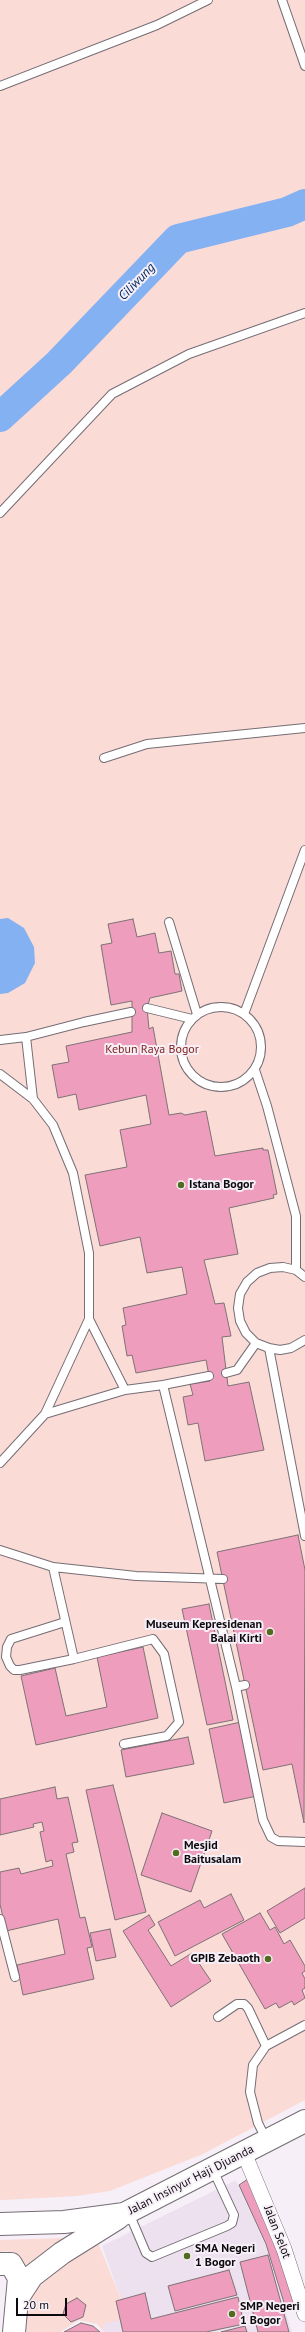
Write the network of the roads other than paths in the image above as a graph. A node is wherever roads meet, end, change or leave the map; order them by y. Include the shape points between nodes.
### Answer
1 (208, 0) edge
2 (282, 0) edge
3 (305, 66) edge
4 (0, 86) edge
5 (305, 313) edge
6 (0, 513) edge
7 (305, 728) edge
8 (104, 758) dead end
9 (305, 850) edge
10 (169, 922) dead end
11 (147, 1008) dead end
12 (131, 1012) dead end
13 (244, 1014) junction
14 (194, 1017) junction
15 (26, 1037) junction
16 (0, 1040) edge
17 (255, 1070) junction
18 (0, 1074) edge
19 (33, 1099) junction
20 (296, 1270) junction
21 (305, 1277) edge
22 (89, 1319) junction
23 (305, 1340) edge
24 (256, 1343) junction
25 (269, 1348) junction
26 (226, 1373) dead end
27 (209, 1376) dead end
28 (163, 1385) junction
29 (126, 1390) junction
30 (45, 1414) junction
31 (0, 1463) edge
32 (305, 1536) edge
33 (0, 1550) edge
34 (53, 1567) junction
35 (223, 1579) dead end
36 (210, 1580) junction
37 (65, 1622) junction
38 (74, 1659) junction
39 (245, 1685) dead end
40 (236, 1687) junction
41 (124, 1744) dead end
42 (305, 1842) edge
43 (0, 1919) edge
44 (2, 1935) edge
45 (15, 1977) dead end
46 (218, 2017) dead end
47 (305, 2025) edge
48 (266, 2046) junction
49 (305, 2121) edge
50 (267, 2141) junction
51 (244, 2153) junction
52 (213, 2169) junction
53 (126, 2213) junction
54 (0, 2224) edge
55 (0, 2264) edge
56 (17, 2299) junction
57 (305, 2314) edge
58 (14, 2332) edge

1 - 4 lane via 157,25
2 - 3 lane
5 - 6 lane via 189,354 112,394
7 - 8 lane via 147,744
9 - 13 lane
10 - 14 lane
11 - 14 lane
12 - 15 lane
13 - 14 lane via 233,1008 220,1007 208,1009
13 - 17 lane via 255,1025 261,1040 261,1056
14 - 17 lane via 184,1030 181,1050 187,1069 196,1079 207,1086 234,1086
15 - 16 lane
15 - 19 lane
17 - 20 lane via 296,1216
18 - 19 lane
19 - 22 lane via 53,1125 73,1173 89,1253
20 - 21 lane
20 - 24 lane via 270,1268 257,1273 247,1282 240,1294 240,1321 246,1333
22 - 29 lane
22 - 30 lane
23 - 25 lane via 290,1348
24 - 25 lane
24 - 26 lane via 237,1370
25 - 32 lane
27 - 28 lane
28 - 29 lane
28 - 36 lane
29 - 30 lane
30 - 31 lane
33 - 34 lane
34 - 36 lane via 136,1576
34 - 37 lane
35 - 36 lane
36 - 40 lane
37 - 38 lane
37 - 38 lane via 11,1639 6,1657 14,1670
38 - 41 lane via 153,1639 164,1654 179,1722 168,1736
39 - 40 lane
40 - 42 lane via 267,1830 271,1837 278,1841
43 - 44 lane
44 - 45 lane
46 - 48 lane via 237,2004 244,2004
47 - 48 lane
48 - 50 lane via 253,2065 250,2092 258,2123
49 - 50 main road, Jalan Insinyur Haji Djuanda
50 - 51 main road, Jalan Insinyur Haji Djuanda
51 - 52 main road, Jalan Insinyur Haji Djuanda
51 - 57 street, Jalan Selot via 284,2249
52 - 53 main road, Jalan Insinyur Haji Djuanda
52 - 53 lane via 234,2215 232,2223 227,2226 152,2257 146,2253
53 - 54 main road, Jalan Insinyur Haji Djuanda via 64,2222
53 - 56 main road via 62,2253 32,2276
55 - 56 main road via 11,2264 15,2269 18,2278
56 - 58 main road

